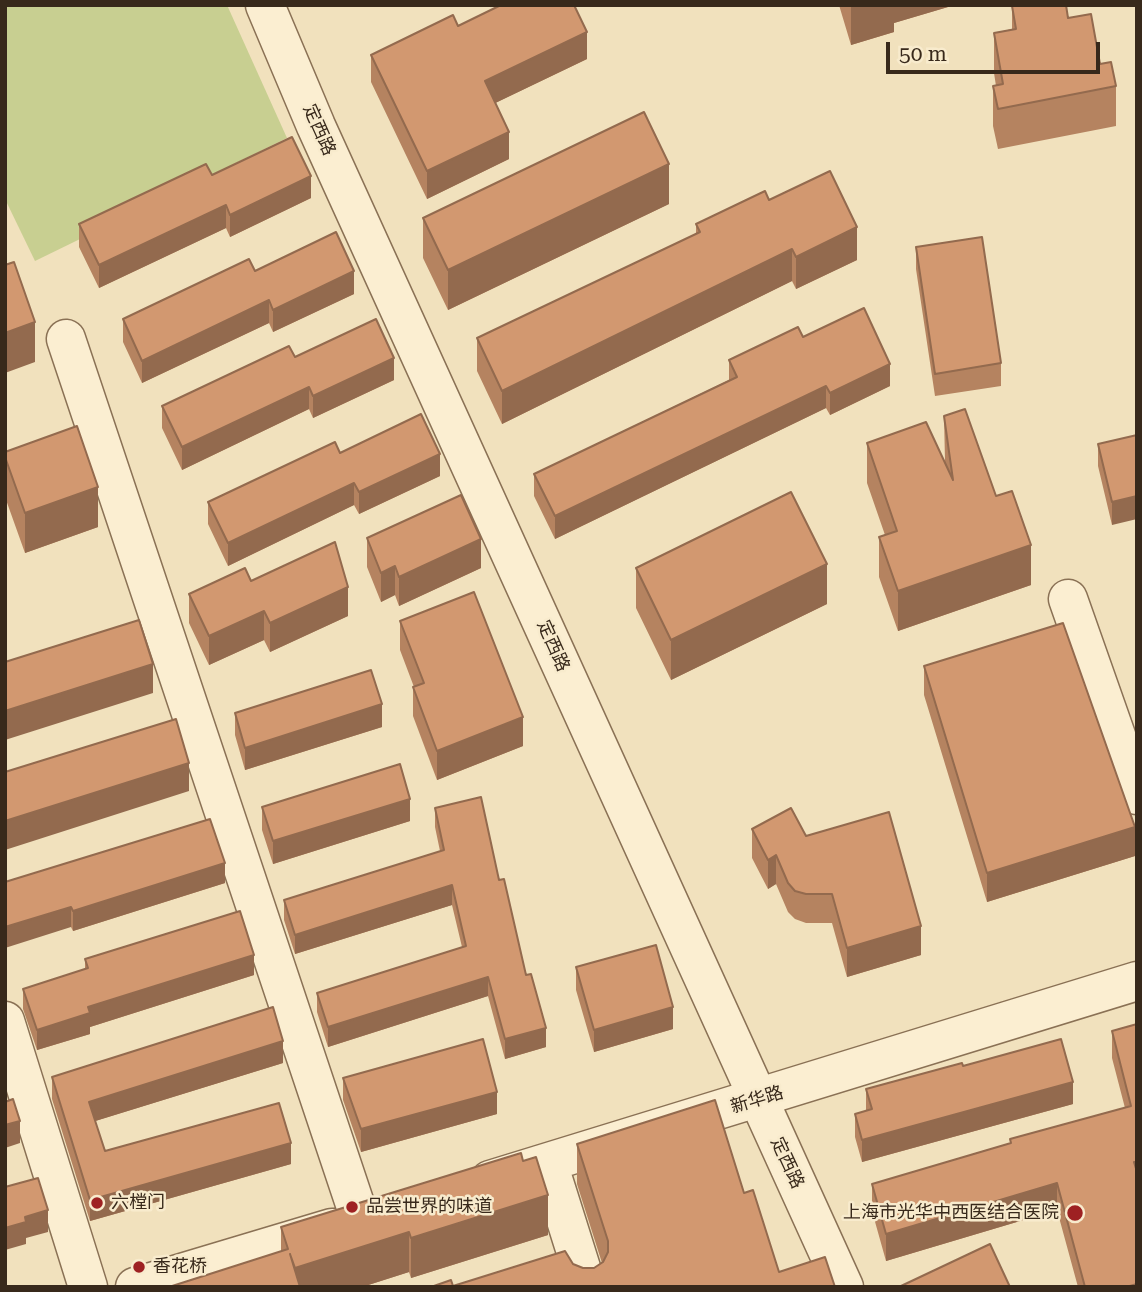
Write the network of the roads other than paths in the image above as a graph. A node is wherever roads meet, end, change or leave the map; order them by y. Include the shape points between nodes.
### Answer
1 (265, 5) edge
2 (66, 339) dead end
3 (1068, 599) dead end
4 (1137, 795) edge
5 (1137, 981) edge
6 (5, 1021) edge
7 (758, 1099) junction
8 (548, 1163) junction
9 (454, 1191) edge
10 (88, 1287) edge
11 (135, 1287) edge
12 (587, 1287) edge
13 (844, 1287) edge

1 - 7 street, 定西路
2 - 11 street via 374,1215
3 - 4 street
5 - 7 street, 新华路
6 - 10 street
7 - 8 street, 新华路
7 - 13 street, 定西路
8 - 9 street, 新华路
8 - 12 street

